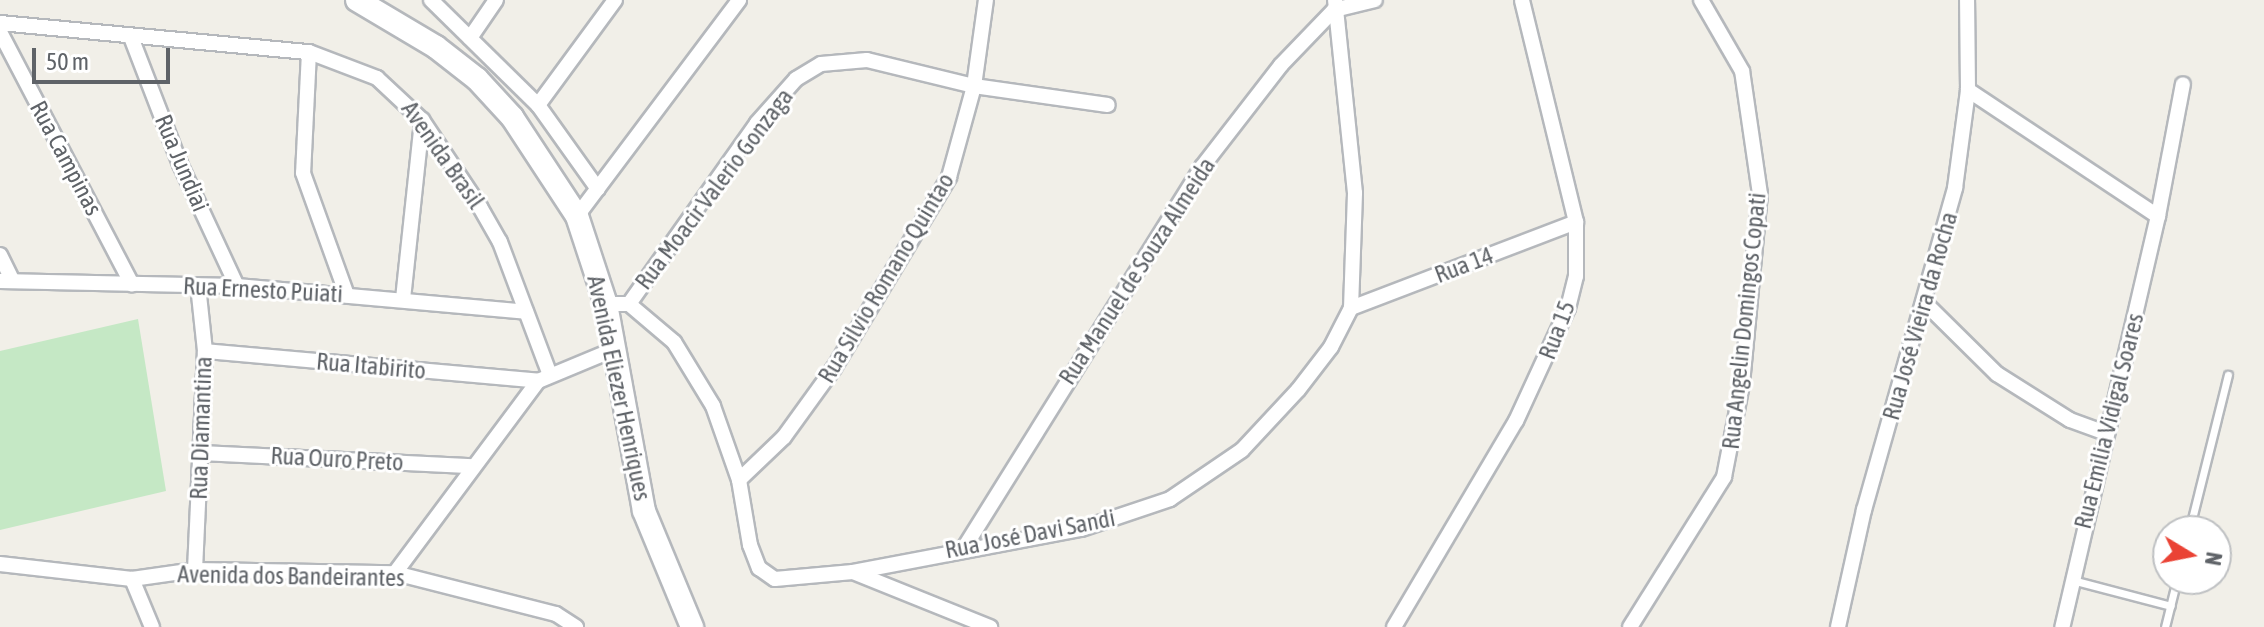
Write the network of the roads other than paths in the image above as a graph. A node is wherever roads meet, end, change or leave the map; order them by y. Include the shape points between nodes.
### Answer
1 (357, 0) edge
2 (496, 0) edge
3 (615, 0) edge
4 (739, 0) edge
5 (986, 0) edge
6 (1375, 0) edge
7 (1522, 0) edge
8 (1701, 0) edge
9 (1967, 0) edge
10 (434, 4) edge
11 (1334, 5) edge
12 (0, 23) edge
13 (0, 32) edge
14 (131, 37) junction
15 (470, 38) junction
16 (309, 52) junction
17 (2183, 84) dead end
18 (974, 86) junction
19 (1968, 90) junction
20 (538, 105) junction
21 (1108, 105) dead end
22 (422, 120) junction
23 (598, 189) junction
24 (577, 216) junction
25 (2158, 216) junction
26 (1576, 222) junction
27 (0, 255) edge
28 (6, 281) edge
29 (132, 285) junction
30 (198, 285) junction
31 (237, 286) junction
32 (347, 295) junction
33 (403, 299) junction
34 (1925, 303) junction
35 (606, 304) junction
36 (629, 304) junction
37 (1351, 308) junction
38 (526, 312) junction
39 (615, 349) junction
40 (205, 351) junction
41 (2228, 375) dead end
42 (544, 378) junction
43 (2106, 433) junction
44 (203, 453) junction
45 (471, 466) junction
46 (739, 480) junction
47 (2193, 515) edge
48 (964, 548) junction
49 (0, 564) edge
50 (195, 570) junction
51 (853, 572) junction
52 (395, 573) junction
53 (132, 579) junction
54 (2071, 580) junction
55 (2173, 595) edge
56 (2171, 606) junction
57 (152, 627) edge
58 (576, 627) edge
59 (692, 627) edge
60 (990, 627) edge
61 (1394, 627) edge
62 (1630, 627) edge
63 (1838, 627) edge
64 (2062, 627) edge
65 (2165, 627) edge

1 - 24 street, Avenida Eliezer Henriques via 436,47 477,79 512,117
2 - 15 street
3 - 20 street
4 - 23 street
5 - 18 street, Rua Silvio Romano Quintao
6 - 11 street
7 - 26 street, Rua 15
8 - 62 street, Rua Angelin Domingos Copati via 1742,71 1760,194 1742,384 1724,477
9 - 19 street, Rua José Vieira da Rocha
10 - 15 street
11 - 37 street, Rua José Davi Sandi via 1355,193
11 - 48 street, Rua Manuel de Souza Almeida via 1202,167
12 - 14 street, Avenida Brasil
13 - 29 street, Rua Campinas
14 - 16 street, Avenida Brasil
14 - 31 street, Rua Jundiai via 180,164
15 - 20 street
16 - 22 street, Avenida Brasil via 377,78
16 - 32 street via 303,173
17 - 25 street, Rua Emilia Vidigal Soares
18 - 21 street
18 - 36 street, Rua Moacir Valerio Gonzaga via 867,60 821,64 796,79 757,123
18 - 46 street, Rua Silvio Romano Quintao via 958,155 908,251 784,437
19 - 25 street
19 - 34 street, Rua José Vieira da Rocha via 1955,188
20 - 23 street
22 - 33 street
22 - 38 street, Avenida Brasil via 500,242
23 - 24 street
24 - 35 street, Avenida Eliezer Henriques
25 - 43 street, Rua Emilia Vidigal Soares
26 - 37 street, Rua 14
26 - 61 street, Rua 15 via 1576,276 1547,357 1516,421
27 - 28 street
28 - 29 street, Rua Ernesto Puiati
29 - 30 street, Rua Ernesto Puiati
30 - 31 street, Rua Ernesto Puiati
30 - 40 street, Rua Diamantina
31 - 32 street, Rua Ernesto Puiati
32 - 33 street, Rua Ernesto Puiati
33 - 38 street, Rua Ernesto Puiati
34 - 43 street via 1997,374 2037,402
34 - 63 street, Rua José Vieira da Rocha via 1864,510
35 - 36 street, Rua Moacir Valerio Gonzaga
35 - 39 street, Avenida Eliezer Henriques
36 - 46 street via 662,329 691,366 713,406
37 - 48 street, Rua José Davi Sandi via 1331,347 1298,390 1242,450 1200,482 1118,518
38 - 42 street, Avenida Brasil
39 - 42 street
39 - 59 street, Avenida Eliezer Henriques via 644,511
40 - 42 street, Rua Itabirito
40 - 44 street, Rua Diamantina
41 - 47 lane
42 - 45 street
43 - 54 street, Rua Emilia Vidigal Soares
44 - 45 street, Rua Ouro Preto
44 - 50 street, Rua Diamantina
45 - 52 street
46 - 51 street, Rua José Davi Sandi via 759,568 775,579
48 - 51 street, Rua José Davi Sandi
49 - 53 street, Avenida dos Bandeirantes
50 - 52 street, Avenida dos Bandeirantes
50 - 53 street, Avenida dos Bandeirantes
51 - 60 street
52 - 58 street, Avenida dos Bandeirantes via 556,614
53 - 57 street
54 - 56 lane
54 - 64 street, Rua Emilia Vidigal Soares
55 - 56 lane
56 - 65 lane

